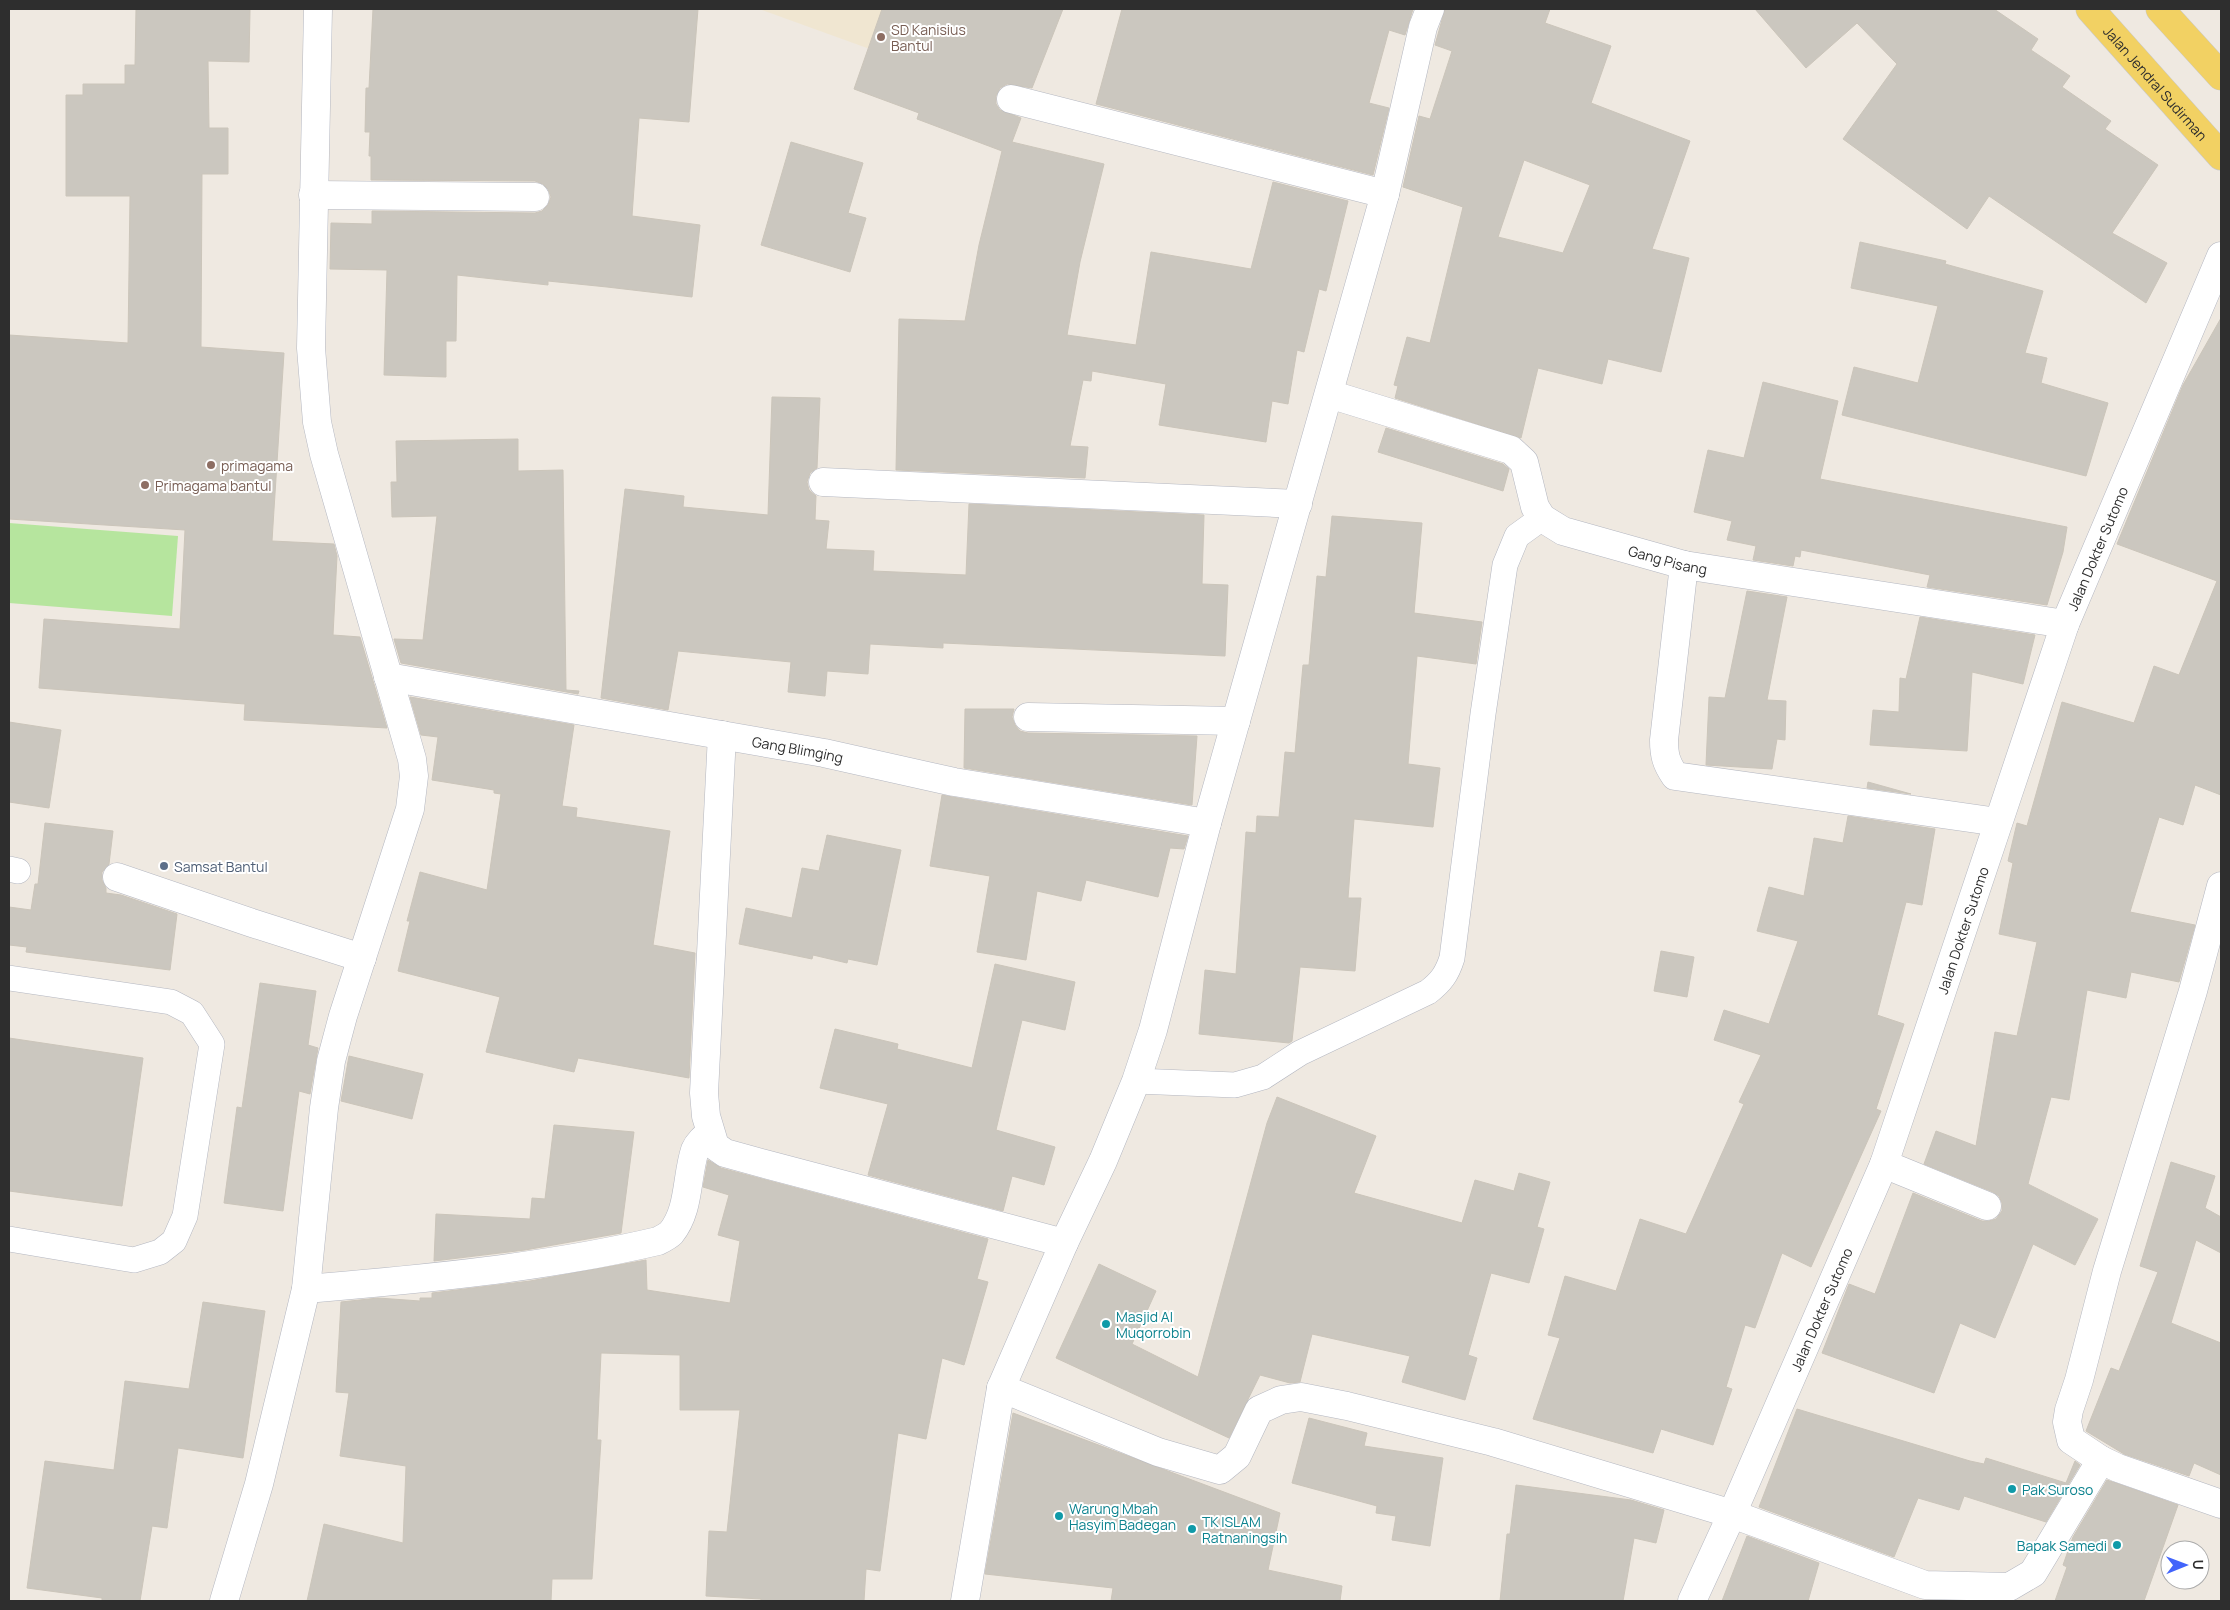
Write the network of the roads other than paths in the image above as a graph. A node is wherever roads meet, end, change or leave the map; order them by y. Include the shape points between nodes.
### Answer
1 (318, 9) edge
2 (1430, 9) edge
3 (2090, 9) edge
4 (2160, 9) edge
5 (2221, 76) edge
6 (1011, 99) dead end
7 (2221, 156) edge
8 (1385, 194) junction
9 (313, 196) junction
10 (535, 197) dead end
11 (2221, 256) edge
12 (1330, 394) junction
13 (823, 482) dead end
14 (1298, 504) junction
15 (1542, 518) junction
16 (1684, 565) junction
17 (2064, 624) junction
18 (388, 677) junction
19 (1028, 717) dead end
20 (1236, 721) junction
21 (722, 734) junction
22 (1998, 822) junction
23 (1207, 823) junction
24 (117, 877) dead end
25 (2221, 886) edge
26 (362, 958) junction
27 (9, 978) edge
28 (1136, 1081) junction
29 (710, 1133) junction
30 (1884, 1164) junction
31 (1987, 1206) dead end
32 (9, 1239) edge
33 (1064, 1242) junction
34 (306, 1289) junction
35 (1001, 1388) junction
36 (2101, 1460) junction
37 (2221, 1504) edge
38 (1732, 1514) junction
39 (224, 1601) edge
40 (965, 1601) edge
41 (1692, 1601) edge

1 - 9 street
2 - 8 street
3 - 7 main road, Jalan Jendral Sudirman
4 - 5 main road
6 - 8 street
8 - 12 street
9 - 10 street
9 - 18 street via 311,348 317,422
11 - 17 street, Jalan Dokter Sutomo
12 - 14 street
12 - 15 street via 1511,450 1524,462 1535,507
13 - 14 street
14 - 20 street
15 - 16 street, Gang Pisang via 1563,531
15 - 28 lane via 1517,536 1504,565 1448,972 1428,992 1300,1053 1263,1077 1235,1085
16 - 17 street, Gang Pisang
16 - 22 street via 1664,740 1664,756 1675,776
17 - 22 street, Jalan Dokter Sutomo
18 - 21 street, Gang Blimging
18 - 26 street via 412,759 413,792
19 - 20 street
20 - 23 street
21 - 23 street, Gang Blimging via 954,782
21 - 29 street via 704,1093
22 - 30 street, Jalan Dokter Sutomo
23 - 28 street via 1153,1030
24 - 26 street
25 - 36 street via 2069,1410 2067,1422 2071,1440
26 - 34 street via 331,1061
27 - 32 lane via 171,1002 192,1013 212,1044 185,1216 174,1240 160,1252 134,1260
28 - 33 street via 1103,1161
29 - 33 street via 715,1146 725,1152
29 - 34 street via 695,1150 680,1218 671,1234 658,1241 562,1260 416,1280
30 - 31 street
30 - 38 street, Jalan Dokter Sutomo
33 - 35 street
34 - 39 street via 259,1484
35 - 38 street via 1158,1452 1220,1470 1237,1456 1259,1410 1281,1400 1301,1397 1493,1442
35 - 40 street
36 - 37 street
36 - 38 street via 2033,1573 2009,1587 1925,1585
38 - 41 street, Jalan Dokter Sutomo

